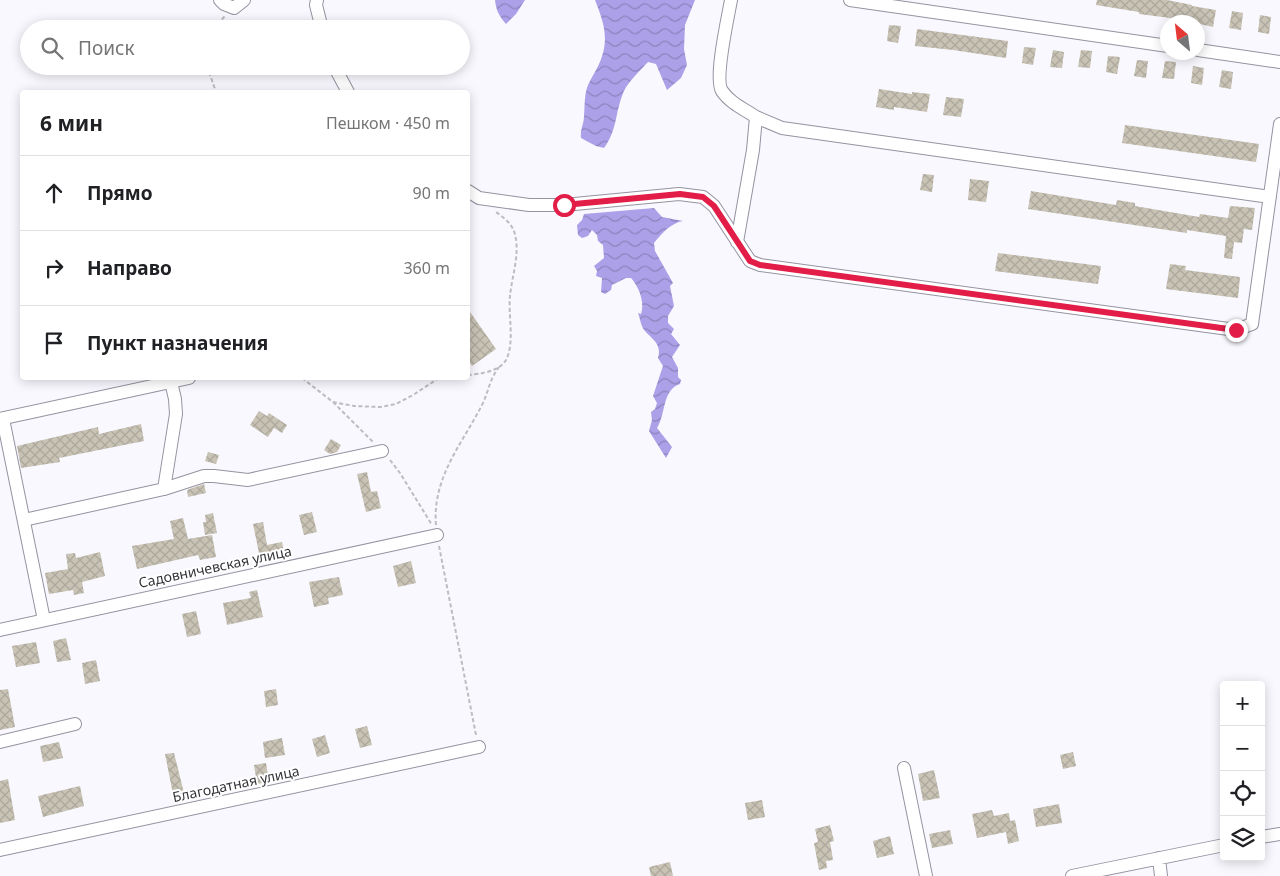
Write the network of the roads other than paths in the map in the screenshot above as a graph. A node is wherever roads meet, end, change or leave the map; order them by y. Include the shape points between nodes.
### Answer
1 (220, 0) edge
2 (317, 0) edge
3 (731, 0) edge
4 (850, 0) edge
5 (239, 4) edge
6 (320, 20) edge
7 (1160, 45) edge
8 (1205, 51) edge
9 (1280, 62) edge
10 (339, 75) edge
11 (347, 90) edge
12 (756, 117) junction
13 (1280, 124) edge
14 (470, 192) edge
15 (1270, 197) junction
16 (737, 242) junction
17 (180, 380) edge
18 (171, 382) junction
19 (2, 419) edge
20 (382, 451) road end
21 (164, 489) junction
22 (24, 520) junction
23 (437, 534) road end
24 (44, 620) junction
25 (0, 630) edge
26 (75, 724) dead end
27 (0, 742) edge
28 (479, 747) road end
29 (904, 768) dead end
30 (1280, 834) edge
31 (1265, 836) edge
32 (1220, 846) edge
33 (0, 850) edge
34 (1160, 858) junction
35 (926, 876) edge
36 (1072, 876) edge
37 (1161, 876) edge

1 - 5 street via 224,4
2 - 6 street
3 - 12 street via 718,76 720,90 729,100
4 - 7 street
8 - 9 street
10 - 11 street
12 - 15 street via 782,128
12 - 16 street
13 - 15 street
14 - 16 street via 479,198 529,205 564,205 680,194 703,197 714,206
15 - 16 street via 1252,324 1236,330 760,265 750,261
17 - 18 street
18 - 19 street
18 - 21 street via 176,414
19 - 22 street
20 - 21 street via 248,480 204,476
21 - 22 street
22 - 24 street
23 - 24 street, Садовничевская улица
24 - 25 street, Садовничевская улица
26 - 27 street
28 - 33 street, Благодатная улица
29 - 35 street
30 - 31 street
32 - 34 street
34 - 36 street
34 - 37 street

